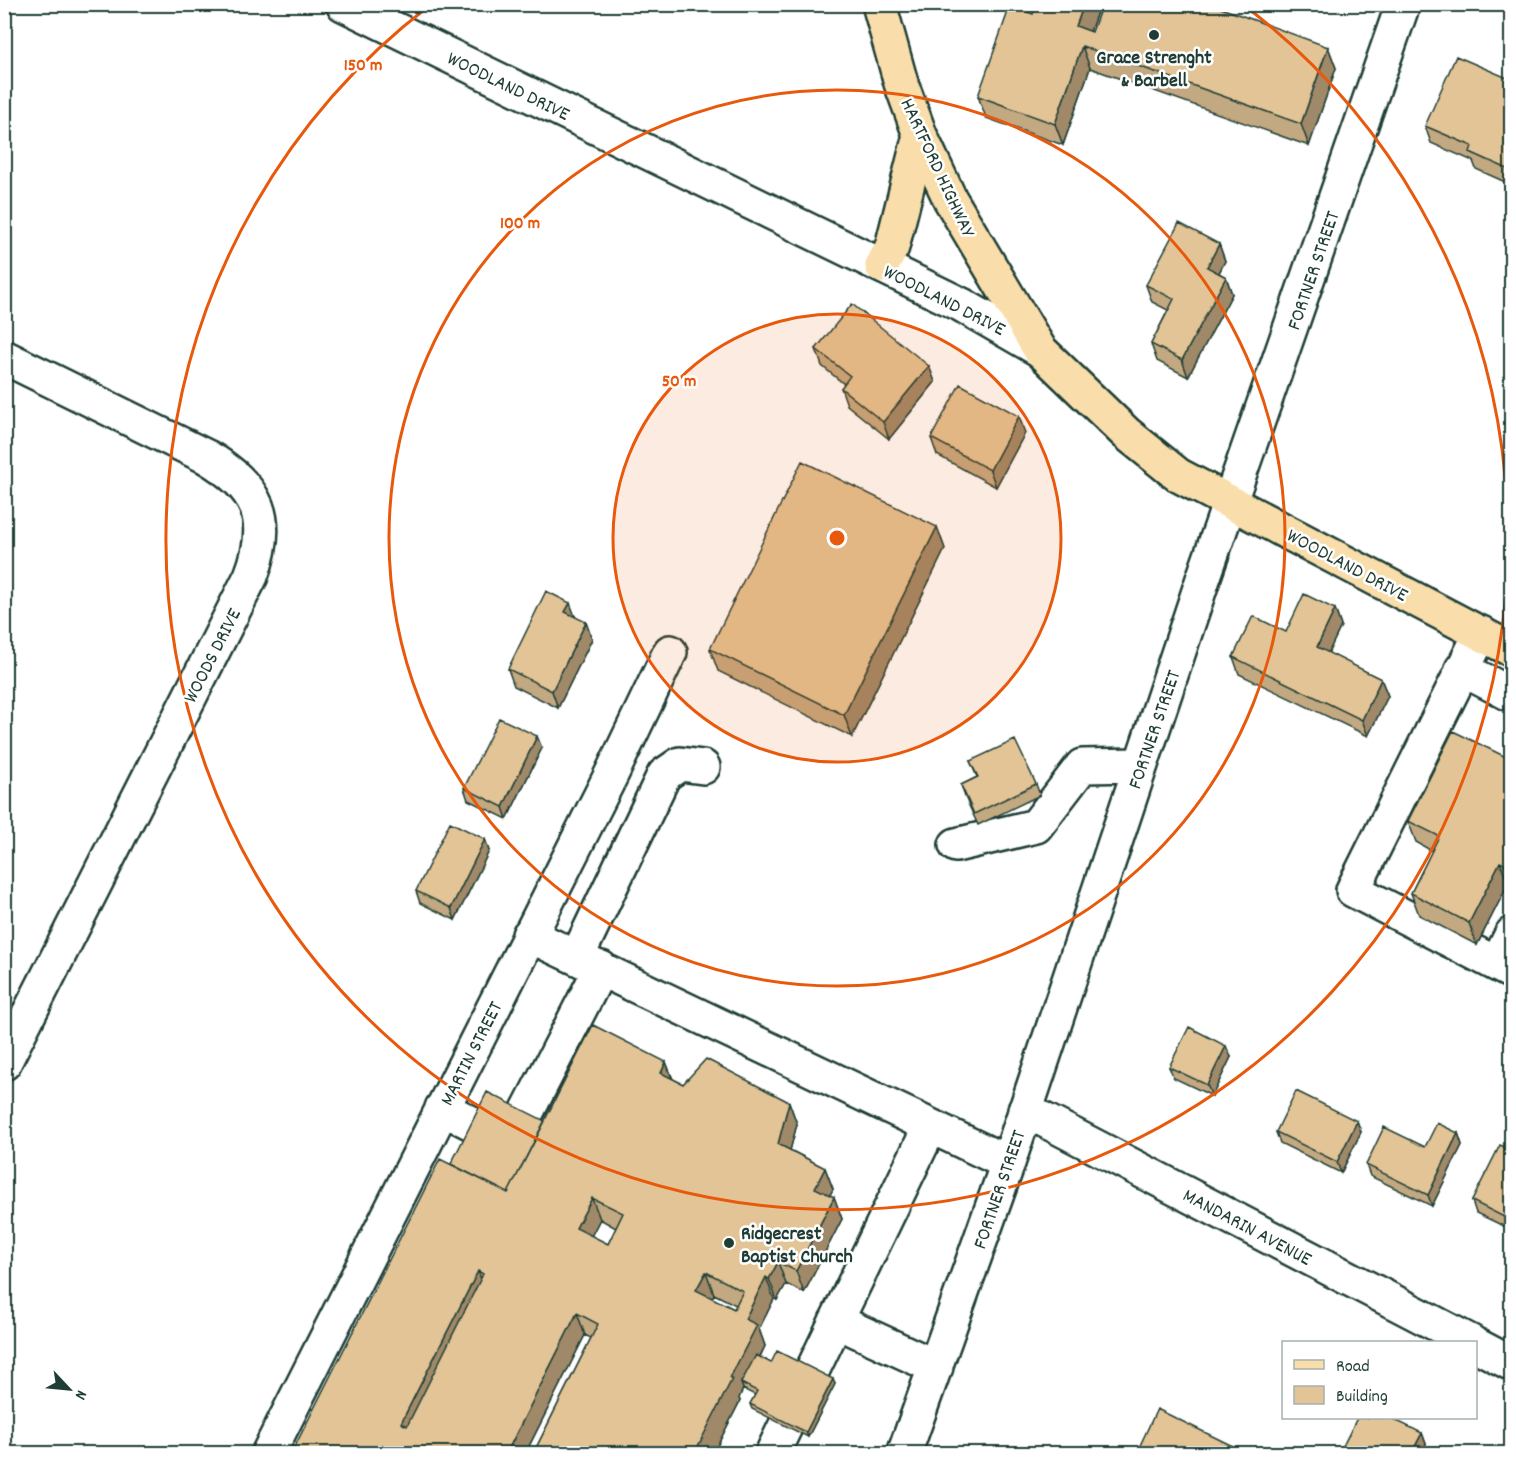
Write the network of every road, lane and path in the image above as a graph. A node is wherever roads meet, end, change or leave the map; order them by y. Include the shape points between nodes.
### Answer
1 (343, 4) edge
2 (879, 4) edge
3 (1403, 4) edge
4 (920, 135) junction
5 (882, 266) junction
6 (1040, 350) junction
7 (4, 357) edge
8 (1231, 502) junction
9 (1481, 633) junction
10 (1512, 650) edge
11 (670, 652) dead end
12 (1462, 669) junction
13 (1512, 695) edge
14 (1141, 765) junction
15 (703, 767) dead end
16 (956, 845) dead end
17 (1512, 934) edge
18 (529, 935) junction
19 (589, 963) junction
20 (1504, 968) edge
21 (4, 1063) edge
22 (442, 1108) junction
23 (1025, 1110) junction
24 (930, 1127) junction
25 (1008, 1163) junction
26 (836, 1321) junction
27 (1469, 1341) edge
28 (1477, 1346) edge
29 (1512, 1364) edge
30 (936, 1367) junction
31 (774, 1453) edge
32 (268, 1454) edge
33 (903, 1454) edge

1 - 5 street, WOODLAND DRIVE
2 - 4 main road, HARTFORD HIGHWAY
3 - 8 street, FORTNER STREET
4 - 5 main road via 892,248
4 - 6 main road, HARTFORD HIGHWAY via 955,209
5 - 6 street, WOODLAND DRIVE via 962,304
6 - 8 main road, WOODLAND DRIVE via 1134,440 1178,475
7 - 21 street, WOODS DRIVE via 229,471 256,504 260,541 251,576
8 - 9 main road, WOODLAND DRIVE
8 - 14 street, FORTNER STREET
9 - 10 main road, WOODLAND DRIVE
9 - 12 street
11 - 18 street, MARTIN STREET
12 - 13 street
12 - 20 street via 1353,890
14 - 16 street via 1082,766 1036,826
14 - 23 street, FORTNER STREET
15 - 19 street via 680,764 664,775
17 - 20 street
18 - 19 street
18 - 22 street, MARTIN STREET
19 - 22 street via 511,1143
19 - 24 street
22 - 32 street, MARTIN STREET
23 - 25 street, FORTNER STREET
23 - 27 street, MANDARIN AVENUE
24 - 25 street
24 - 26 street
25 - 30 street, FORTNER STREET
26 - 30 street
26 - 31 street
28 - 29 street
30 - 33 street, FORTNER STREET

